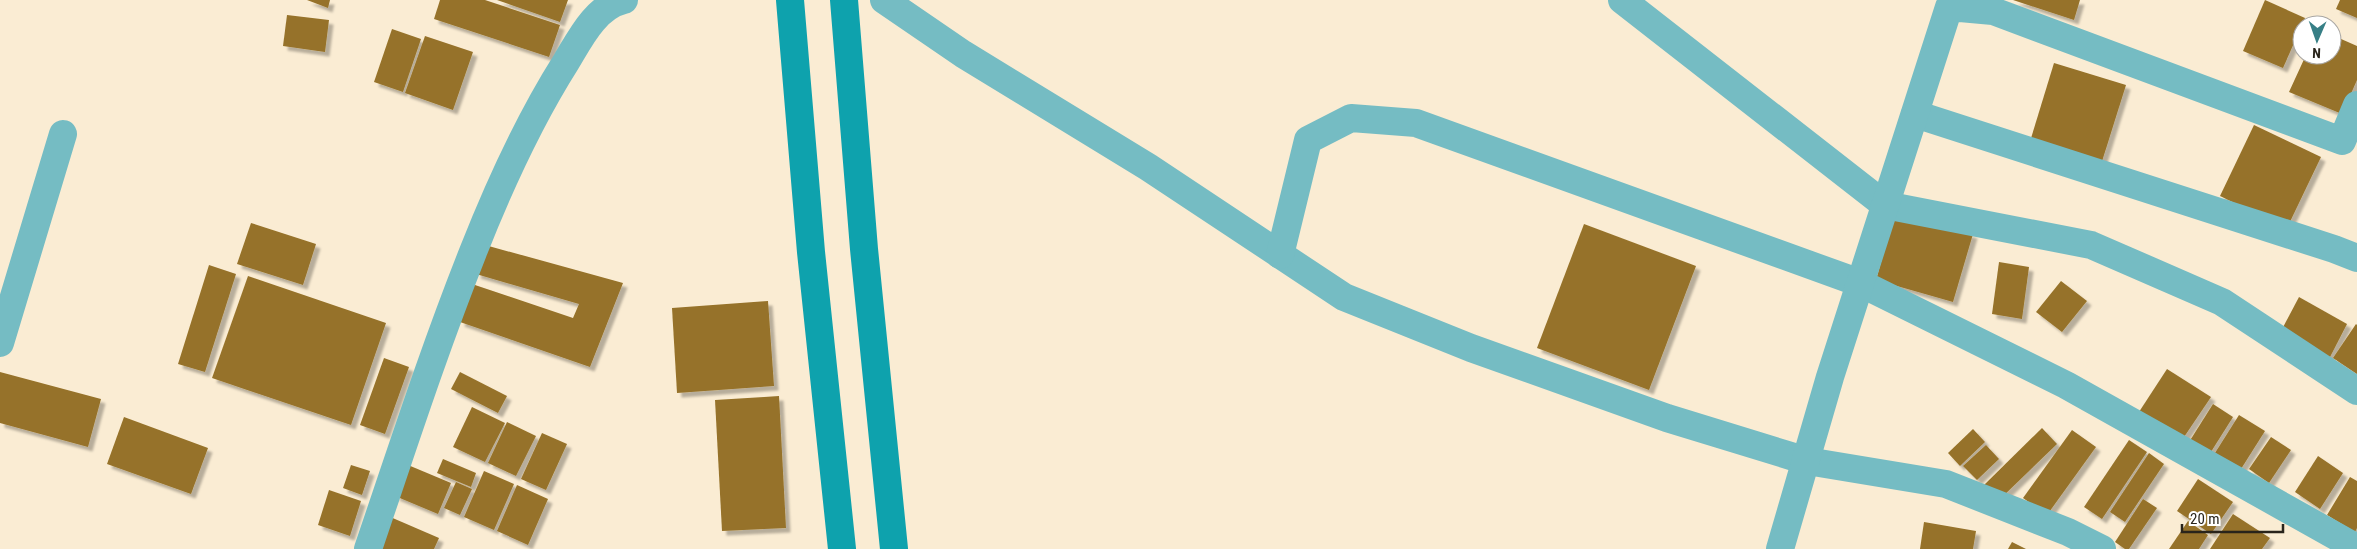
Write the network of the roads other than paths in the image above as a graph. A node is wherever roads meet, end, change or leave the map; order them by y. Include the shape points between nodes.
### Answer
1 (624, 0) edge
2 (790, 0) edge
3 (844, 0) edge
4 (884, 0) edge
5 (1622, 0) edge
6 (1950, 4) edge
7 (2357, 105) edge
8 (1915, 114) junction
9 (63, 134) dead end
10 (2350, 143) edge
11 (1885, 205) junction
12 (1280, 254) junction
13 (2357, 258) edge
14 (1860, 283) junction
15 (0, 343) edge
16 (2357, 391) edge
17 (1807, 461) junction
18 (2357, 548) edge
19 (368, 549) edge
20 (842, 549) edge
21 (894, 549) edge
22 (1780, 549) edge
23 (2102, 549) edge

1 - 19 street via 592,21 549,88 505,173 440,336
2 - 20 main road via 811,252
3 - 21 main road via 864,249
4 - 12 street via 963,54 1148,167
5 - 11 street
6 - 8 street
6 - 10 street via 1993,11
7 - 10 street
8 - 11 street
8 - 13 street
9 - 15 street
11 - 14 street
11 - 16 street via 2091,245 2222,302
12 - 14 street via 1308,140 1350,118 1416,123
12 - 17 street via 1344,297 1471,348 1667,418
14 - 17 street
14 - 18 street via 2066,386
17 - 22 street
17 - 23 street via 1946,484 2068,532

